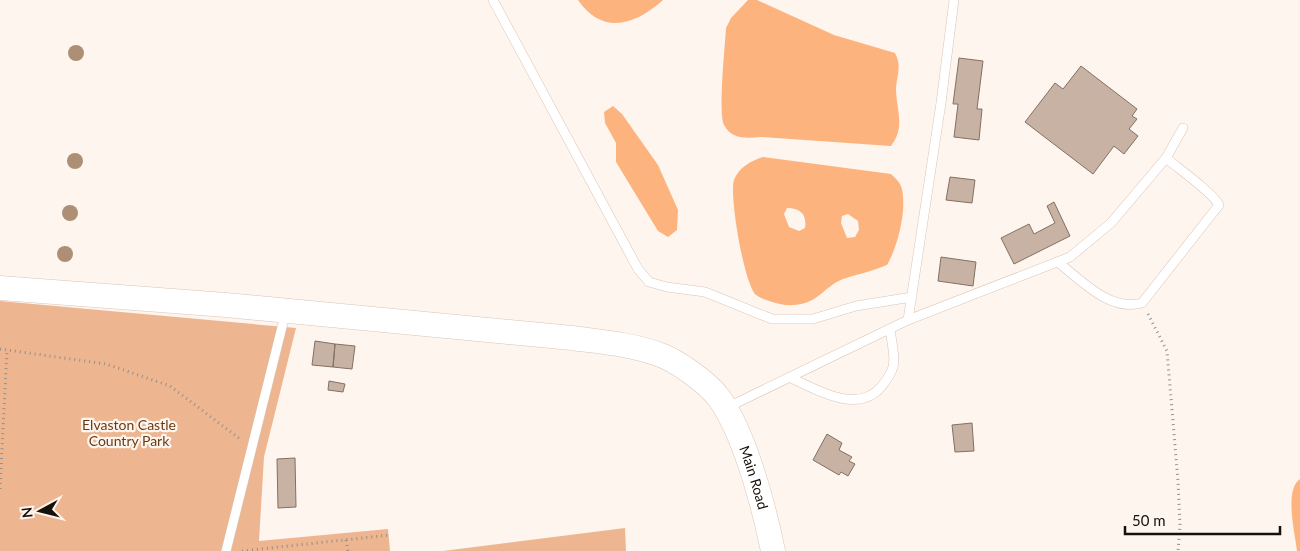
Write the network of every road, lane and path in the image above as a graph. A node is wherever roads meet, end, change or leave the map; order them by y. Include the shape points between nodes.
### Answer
1 (493, 0) edge
2 (954, 0) edge
3 (1184, 128) dead end
4 (1166, 158) junction
5 (1059, 262) junction
6 (0, 288) edge
7 (912, 297) junction
8 (1142, 303) junction
9 (286, 311) junction
10 (908, 320) junction
11 (890, 329) junction
12 (0, 349) edge
13 (7, 350) junction
14 (789, 377) junction
15 (726, 408) junction
16 (253, 449) junction
17 (0, 489) edge
18 (390, 535) dead end
19 (346, 540) junction
20 (226, 551) edge
21 (242, 551) edge
22 (348, 551) edge
23 (773, 551) edge
24 (1178, 551) edge

1 - 7 lane via 638,269 649,282 705,292 772,319 813,319 856,306
2 - 7 lane
3 - 4 lane
4 - 5 lane via 1111,223 1070,257
4 - 8 lane via 1215,197 1219,204
5 - 8 lane via 1103,297 1122,305
5 - 10 lane
6 - 9 main road, Main Road
7 - 10 lane
8 - 24 path via 1167,351 1178,481
9 - 15 main road, Main Road via 621,344 660,354 713,390
9 - 16 lane
10 - 11 lane
11 - 14 lane
11 - 14 lane via 893,366 887,380 875,394 857,400 843,398 822,393
12 - 13 path
13 - 16 path via 106,364 170,386
13 - 17 path
14 - 15 lane
15 - 23 main road, Main Road via 758,488
16 - 20 lane
18 - 19 path
19 - 21 path
19 - 22 path

